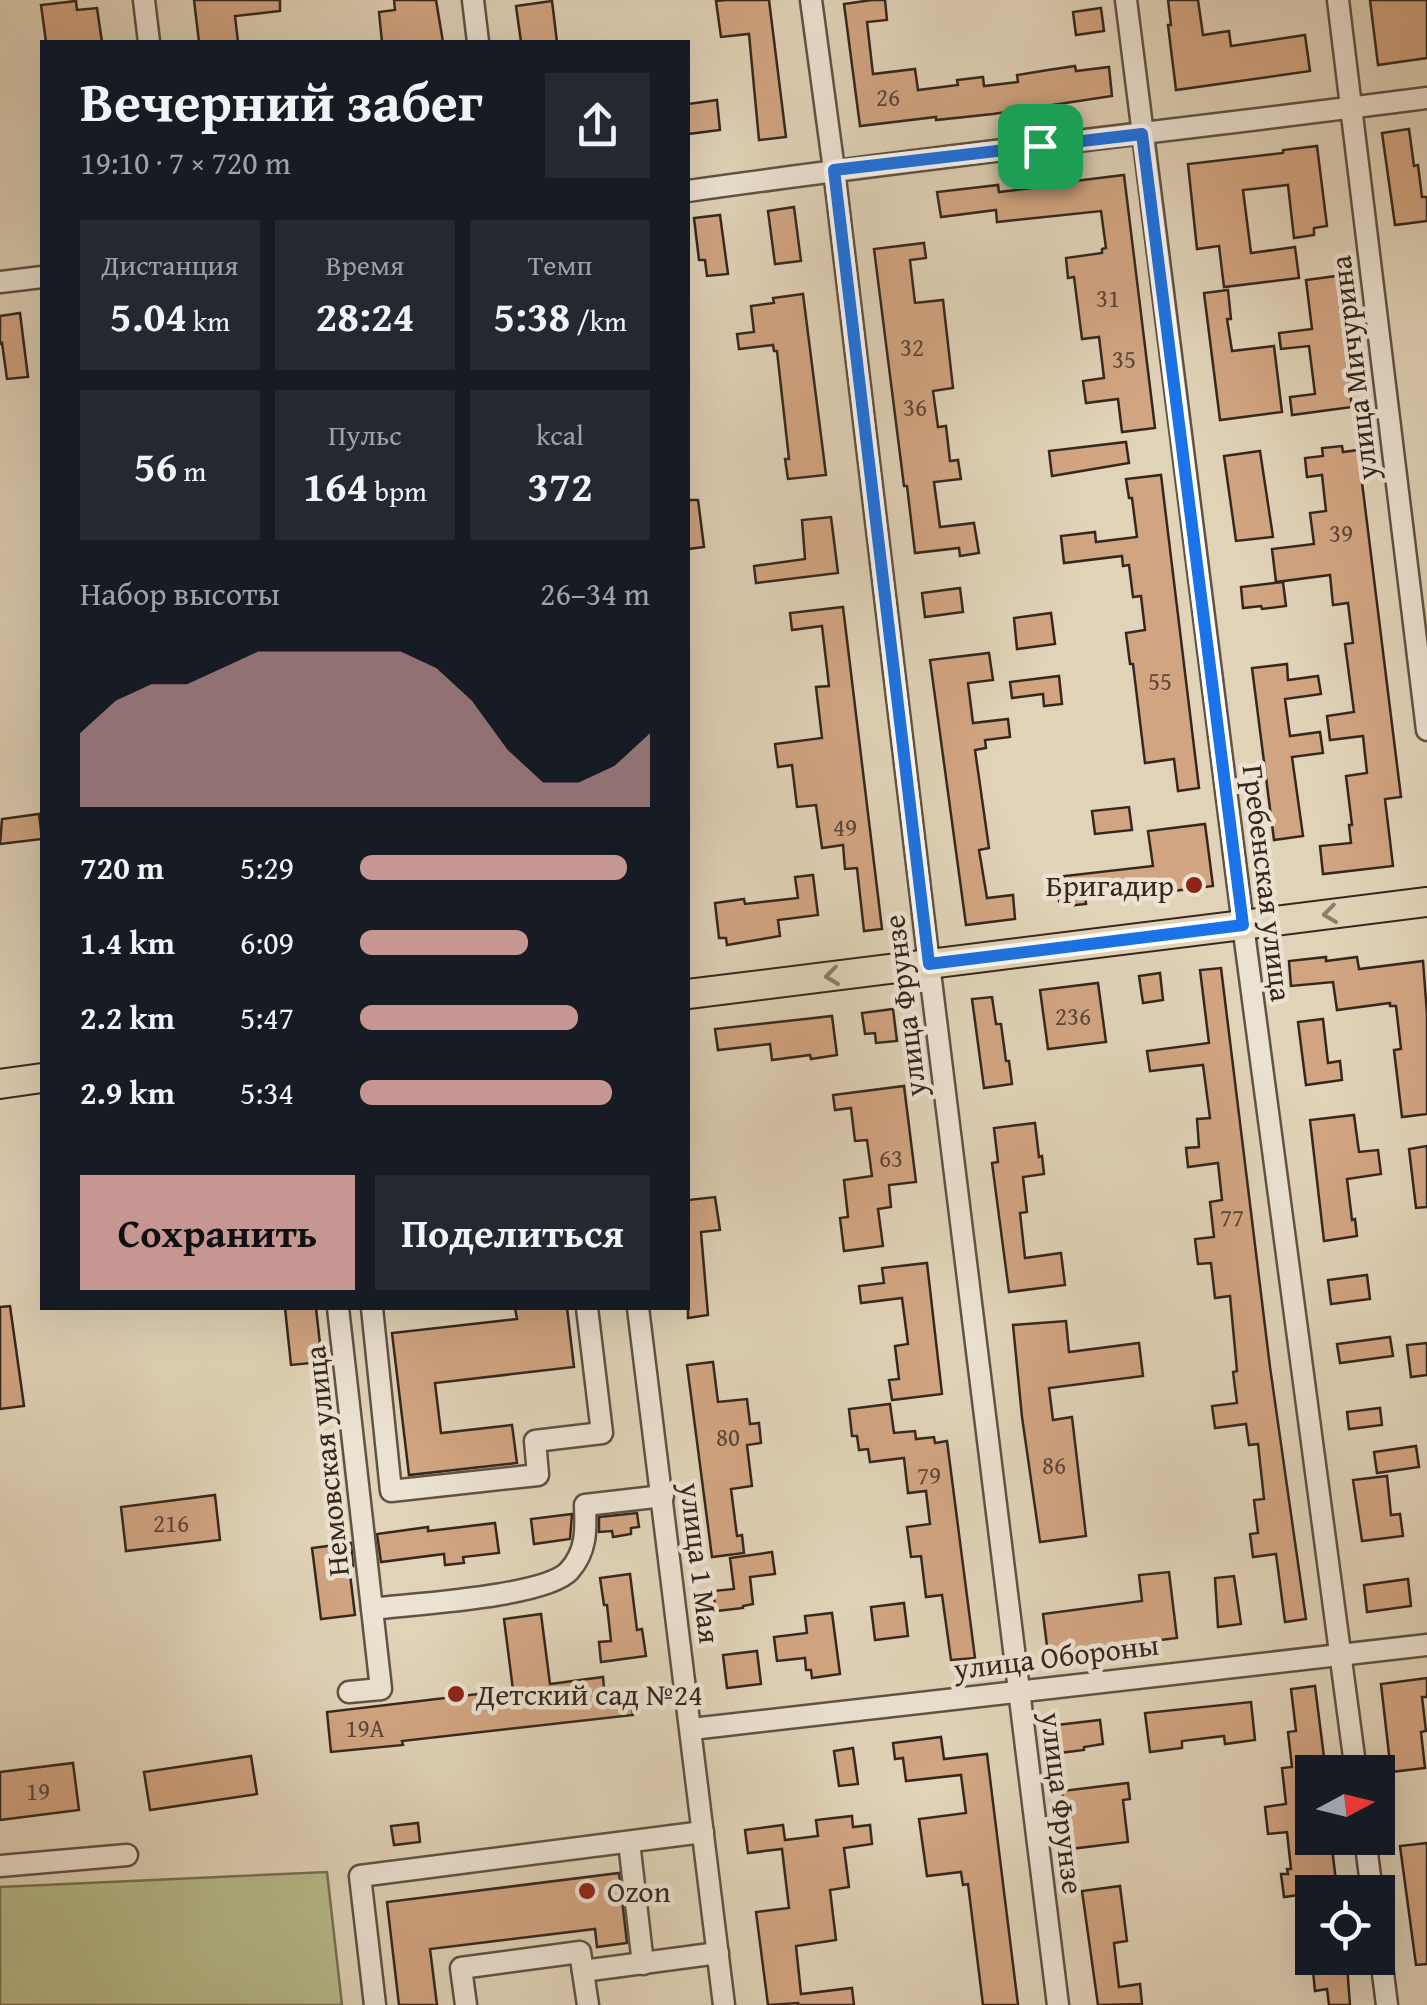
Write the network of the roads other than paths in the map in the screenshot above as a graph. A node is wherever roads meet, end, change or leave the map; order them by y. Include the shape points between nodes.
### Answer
1 (144, 0) edge
2 (473, 0) edge
3 (811, 0) edge
4 (1126, 0) edge
5 (1338, 0) edge
6 (149, 40) edge
7 (478, 40) edge
8 (1427, 98) edge
9 (1352, 108) junction
10 (1142, 134) junction
11 (834, 170) junction
12 (690, 191) edge
13 (40, 276) edge
14 (0, 282) edge
15 (1427, 730) edge
16 (1427, 902) edge
17 (1243, 925) junction
18 (929, 964) junction
19 (690, 994) edge
20 (40, 1078) edge
21 (0, 1084) edge
22 (338, 1310) edge
23 (372, 1310) edge
24 (587, 1310) edge
25 (638, 1310) edge
26 (663, 1496) junction
27 (372, 1608) junction
28 (1427, 1644) edge
29 (1341, 1654) junction
30 (1018, 1690) junction
31 (349, 1692) dead end
32 (692, 1730) junction
33 (1354, 1755) edge
34 (703, 1832) junction
35 (630, 1842) junction
36 (127, 1855) dead end
37 (0, 1866) edge
38 (718, 1953) junction
39 (643, 1964) junction
40 (583, 1971) junction
41 (1383, 1975) edge
42 (375, 2005) edge
43 (466, 2005) edge
44 (588, 2005) edge
45 (724, 2005) edge
46 (1058, 2005) edge
47 (1387, 2005) edge

1 - 6 street
2 - 7 street
3 - 11 street, улица Фрунзе
4 - 10 street, Гребенская улица
5 - 9 street, улица Мичурина
8 - 9 street
9 - 10 street
9 - 15 street, улица Мичурина
10 - 11 street
10 - 17 street, Гребенская улица
11 - 12 street
11 - 18 street, улица Фрунзе
13 - 14 street
16 -> 17 main road
17 - 18 main road
17 - 29 street, Гребенская улица
18 -> 19 main road
18 - 30 street, улица Фрунзе
20 - 21 main road
22 - 27 street, Немовская улица
23 - 24 street via 391,1491 538,1475 535,1441 602,1433
25 - 26 street, улица 1 Мая
26 - 27 street via 585,1505 586,1542 568,1573 536,1587
26 - 32 street, улица 1 Мая
27 - 31 street, Немовская улица via 381,1689
28 - 29 street, улица Обороны
29 - 30 street, улица Обороны
29 - 33 street, Гребенская улица
30 - 32 street, улица Обороны
30 - 46 street, улица Фрунзе
32 - 34 street, улица 1 Мая
34 - 35 street
34 - 38 street, улица 1 Мая
35 - 39 street
35 - 42 street via 360,1876
36 - 37 street
38 - 39 street
38 - 45 street, улица 1 Мая
39 - 40 street
40 - 43 street via 580,1952 462,1968
40 - 44 street
41 - 47 street

